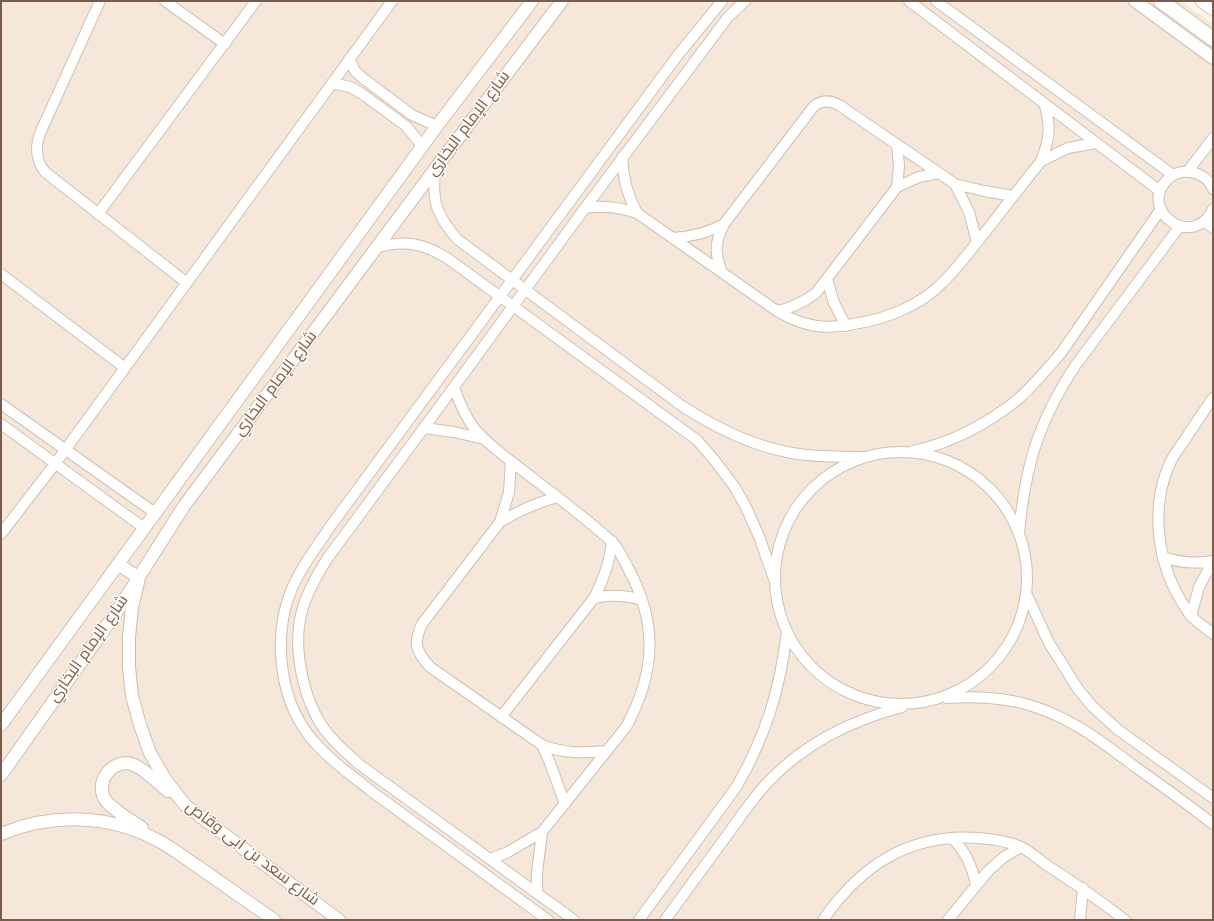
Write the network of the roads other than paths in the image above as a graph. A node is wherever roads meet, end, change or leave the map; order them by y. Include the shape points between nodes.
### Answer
1 (100, 1) edge
2 (165, 1) edge
3 (256, 1) edge
4 (392, 1) edge
5 (532, 1) edge
6 (562, 1) edge
7 (722, 1) edge
8 (745, 1) edge
9 (908, 1) edge
10 (936, 1) edge
11 (1135, 1) edge
12 (1161, 1) edge
13 (1203, 1) edge
14 (1213, 8) edge
15 (1213, 39) edge
16 (225, 44) junction
17 (1213, 58) edge
18 (349, 59) junction
19 (332, 82) junction
20 (1044, 103) junction
21 (438, 126) junction
22 (1213, 138) edge
23 (1096, 143) junction
24 (897, 145) junction
25 (423, 146) junction
26 (622, 157) junction
27 (1042, 161) junction
28 (435, 169) junction
29 (1188, 171) junction
30 (939, 173) junction
31 (1173, 175) junction
32 (955, 184) junction
33 (1212, 186) edge
34 (898, 188) junction
35 (1160, 191) junction
36 (1013, 196) junction
37 (585, 208) junction
38 (1161, 209) junction
39 (1213, 209) edge
40 (637, 213) junction
41 (98, 214) junction
42 (1204, 221) junction
43 (724, 224) junction
44 (1180, 226) junction
45 (1213, 228) edge
46 (672, 238) junction
47 (977, 242) junction
48 (377, 247) junction
49 (722, 272) junction
50 (1, 274) edge
51 (827, 279) junction
52 (512, 280) junction
53 (187, 283) junction
54 (526, 290) junction
55 (500, 296) junction
56 (514, 306) junction
57 (777, 311) junction
58 (846, 326) junction
59 (125, 368) junction
60 (454, 387) junction
61 (1211, 403) edge
62 (1, 404) edge
63 (1, 424) edge
64 (424, 428) junction
65 (484, 439) junction
66 (65, 450) junction
67 (908, 452) junction
68 (867, 457) junction
69 (511, 461) junction
70 (55, 464) junction
71 (557, 497) junction
72 (155, 513) junction
73 (500, 522) junction
74 (144, 528) junction
75 (1, 534) edge
76 (1019, 534) junction
77 (612, 541) junction
78 (1163, 558) junction
79 (1213, 561) edge
80 (118, 564) junction
81 (139, 578) junction
82 (775, 582) junction
83 (1027, 595) junction
84 (594, 598) junction
85 (642, 600) junction
86 (1191, 616) junction
87 (787, 631) junction
88 (1213, 634) edge
89 (941, 698) junction
90 (915, 703) junction
91 (501, 717) junction
92 (1, 725) edge
93 (542, 745) junction
94 (607, 751) junction
95 (1, 775) edge
96 (1213, 798) edge
97 (565, 804) junction
98 (185, 805) junction
99 (1213, 824) edge
100 (542, 832) junction
101 (1, 834) edge
102 (952, 838) junction
103 (160, 841) junction
104 (1021, 847) junction
105 (490, 859) junction
106 (976, 885) junction
107 (1082, 888) junction
108 (537, 893) junction
109 (274, 920) edge
110 (339, 920) edge
111 (548, 920) edge
112 (574, 920) edge
113 (639, 920) edge
114 (665, 920) edge
115 (824, 920) edge
116 (948, 920) edge
117 (1080, 920) edge
118 (1125, 920) edge

1 - 41 street via 36,142 36,154 45,172
2 - 16 street
3 - 16 street
4 - 18 street
5 - 21 street, شارع الإمام البخاري
6 - 28 street, شارع الإمام البخاري
7 - 52 street via 678,55
8 - 26 street via 728,17
9 - 20 street
10 - 31 street
11 - 17 street
12 - 15 main road
13 - 14 main road
16 - 41 street
18 - 19 street
18 - 21 street via 355,71 364,79 412,115
19 - 25 street via 361,93 406,126
19 - 53 street
20 - 23 street
20 - 27 street via 1049,132
21 - 25 street, شارع الإمام البخاري
22 - 29 street
23 - 27 street via 1068,148
23 - 35 street
24 - 30 street
24 - 34 street
24 - 43 street via 833,101 819,102
25 - 72 street, شارع الإمام البخاري
26 - 37 street
26 - 40 street via 625,186
27 - 36 street
28 - 48 street, شارع الإمام البخاري
28 - 52 street via 433,188 436,207 445,225 458,239
29 - 31 street
29 - 33 street via 1205,178
30 - 32 street
30 - 34 street via 919,177
31 - 35 street via 1167,179
32 - 36 street
32 - 47 street via 969,212
34 - 51 street
35 - 38 street
36 - 47 street
37 - 40 street via 611,206
37 - 54 street
38 - 44 street via 1165,217
38 - 67 street via 1060,353 1023,394 1001,412 961,434 933,447
39 - 42 street
40 - 46 street
41 - 53 street
42 - 44 street via 1189,227
42 - 45 street
43 - 46 street via 698,235
43 - 49 street via 716,248
44 - 76 street via 1061,387 1039,433 1031,458 1025,483
46 - 49 street
47 - 58 street via 942,284 915,303 885,316
48 - 55 street via 406,243 435,250
48 - 81 street, شارع الإمام البخاري via 184,506
49 - 57 street
50 - 59 street
51 - 57 street via 816,293 805,301
51 - 58 street via 834,303
52 - 54 street
52 - 55 street
53 - 59 street
54 - 56 street
54 - 68 street via 682,406 734,436 792,453
55 - 56 street
55 - 111 street via 332,524 297,578 287,602 282,624 282,664 286,688 298,717 322,751 371,791
56 - 60 street
56 - 82 street via 697,440 734,486 746,506
57 - 58 street via 809,326
59 - 66 street
60 - 64 street
60 - 65 street via 466,415
61 - 78 street via 1171,460 1164,479 1158,518
62 - 66 street
63 - 70 street
64 - 65 street
64 - 105 street via 315,579 302,612 298,636 301,666 305,690 312,709 339,746
65 - 69 street
66 - 70 street
66 - 72 street
67 - 68 street
67 - 76 street via 937,458 964,469 987,486 1006,508
68 - 82 street via 836,470 810,491 794,512 778,549
69 - 71 street
69 - 73 street via 509,492
70 - 74 street
70 - 75 street
71 - 73 street via 518,511
71 - 77 street
72 - 74 street, شارع الإمام البخاري
73 - 91 street via 422,624 417,634 417,645 421,658 430,667
74 - 80 street, شارع الإمام البخاري
76 - 83 street via 1027,564
77 - 84 street via 607,571
77 - 85 street
78 - 79 street via 1187,563
78 - 86 street via 1173,587
79 - 86 street via 1199,588
80 - 81 street
80 - 92 street, شارع الإمام البخاري
81 - 95 street, شارع الإمام البخاري
81 - 98 street, شارع سعد بن ابى وقاص via 132,607 129,637 132,696 150,753 165,779
82 - 87 street via 778,607
83 - 89 street via 1020,622 1007,647 989,669 967,686
83 - 96 street via 1049,643 1092,706 1117,729
84 - 85 street via 618,595
84 - 91 street
85 - 94 street via 649,637 647,674 635,710 626,727
86 - 88 street
87 - 90 street via 804,658 826,679 868,699 884,703
87 - 113 street via 774,701 748,766 737,786
89 - 90 street
89 - 99 street via 971,696 1000,699 1028,704 1056,714 1082,728
90 - 114 street via 869,717 838,731 792,760 753,799
91 - 93 street
93 - 94 street via 573,753
93 - 97 street
94 - 97 street
97 - 100 street
98 - 103 street via 133,765 116,765 104,777 102,786 107,802
98 - 110 street, شارع سعد بن ابى وقاص
100 - 105 street via 508,852
100 - 108 street
101 - 103 street via 18,827 46,821 76,819 126,827
102 - 104 street via 987,839
102 - 106 street via 969,859
102 - 115 street via 929,841 874,865 843,893
103 - 109 street
104 - 106 street via 1004,857
104 - 107 street
105 - 108 street
106 - 116 street
107 - 117 street
107 - 118 street
108 - 112 street

